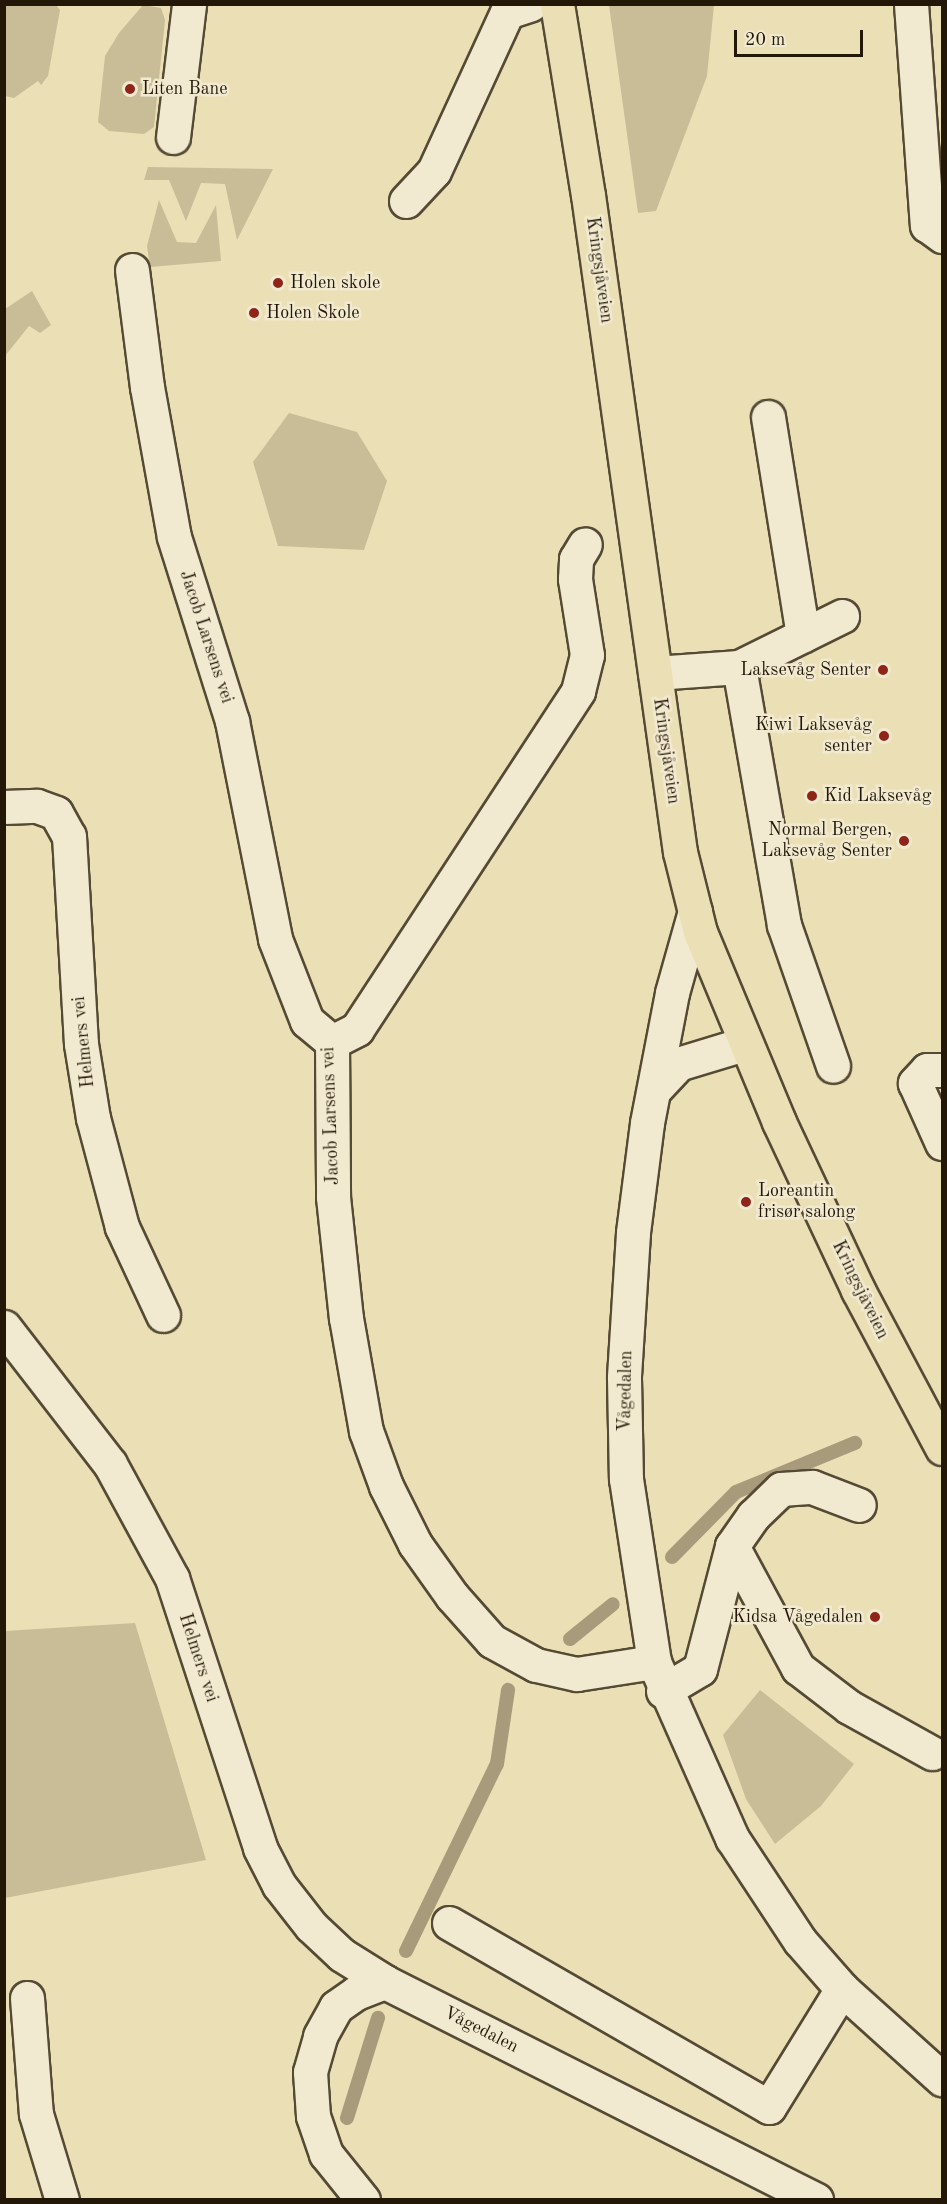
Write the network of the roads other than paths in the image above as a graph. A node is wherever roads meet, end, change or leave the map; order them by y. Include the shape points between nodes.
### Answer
1 (189, 4) edge
2 (531, 4) edge
3 (556, 4) edge
4 (911, 4) edge
5 (173, 137) dead end
6 (406, 201) dead end
7 (942, 236) edge
8 (132, 270) dead end
9 (768, 417) dead end
10 (585, 544) dead end
11 (842, 616) dead end
12 (803, 636) junction
13 (739, 667) junction
14 (655, 673) junction
15 (4, 807) edge
16 (695, 911) junction
17 (332, 1042) junction
18 (744, 1044) junction
19 (833, 1066) dead end
20 (942, 1070) edge
21 (655, 1089) junction
22 (942, 1143) edge
23 (163, 1315) dead end
24 (4, 1327) edge
25 (942, 1448) edge
26 (859, 1505) dead end
27 (732, 1546) junction
28 (659, 1676) junction
29 (932, 1753) dead end
30 (449, 1923) dead end
31 (385, 1982) junction
32 (842, 1989) junction
33 (27, 1998) dead end
34 (942, 2079) edge
35 (62, 2199) edge
36 (363, 2199) edge
37 (816, 2199) edge

1 - 5 street
2 - 6 street via 507,12 434,171
3 - 14 main road, Kringsjåveien via 588,195
4 - 7 street via 927,225
8 - 17 street, Jacob Larsens vei via 147,387 174,537 232,721 275,939 307,1021
9 - 12 street
10 - 17 street via 576,559 574,579 587,655 579,691 357,1029
11 - 12 street
12 - 13 street
13 - 14 street
13 - 19 street via 784,925
14 - 16 main road, Kringsjåveien via 680,852
15 - 23 street, Helmers vei via 37,806 56,813 69,836 81,1044 93,1118 122,1227
16 - 18 main road, Kringsjåveien
16 - 21 street, Vågedalen via 672,993
17 - 28 street, Jacob Larsens vei via 333,1197 346,1318 366,1431 386,1486 415,1544 452,1596 492,1641 536,1665 577,1674
18 - 21 street, Vågedalen via 678,1064
18 - 25 main road, Kringsjåveien via 858,1290
20 - 22 street via 927,1070 915,1083
21 - 28 street, Vågedalen via 646,1123 633,1233 624,1378 626,1479
24 - 31 street, Helmers vei via 110,1464 172,1578 260,1848 279,1885 311,1926 342,1955
26 - 27 street via 812,1488 781,1489 753,1516
27 - 28 street via 700,1669
27 - 29 street via 798,1668 849,1707
28 - 32 street, Vågedalen via 732,1838 800,1941
30 - 32 street via 769,2107
31 - 36 street via 356,1993 336,2007 320,2036 310,2072 313,2116 326,2154
31 - 37 street, Vågedalen
32 - 34 street, Vågedalen
33 - 35 street via 36,2114

